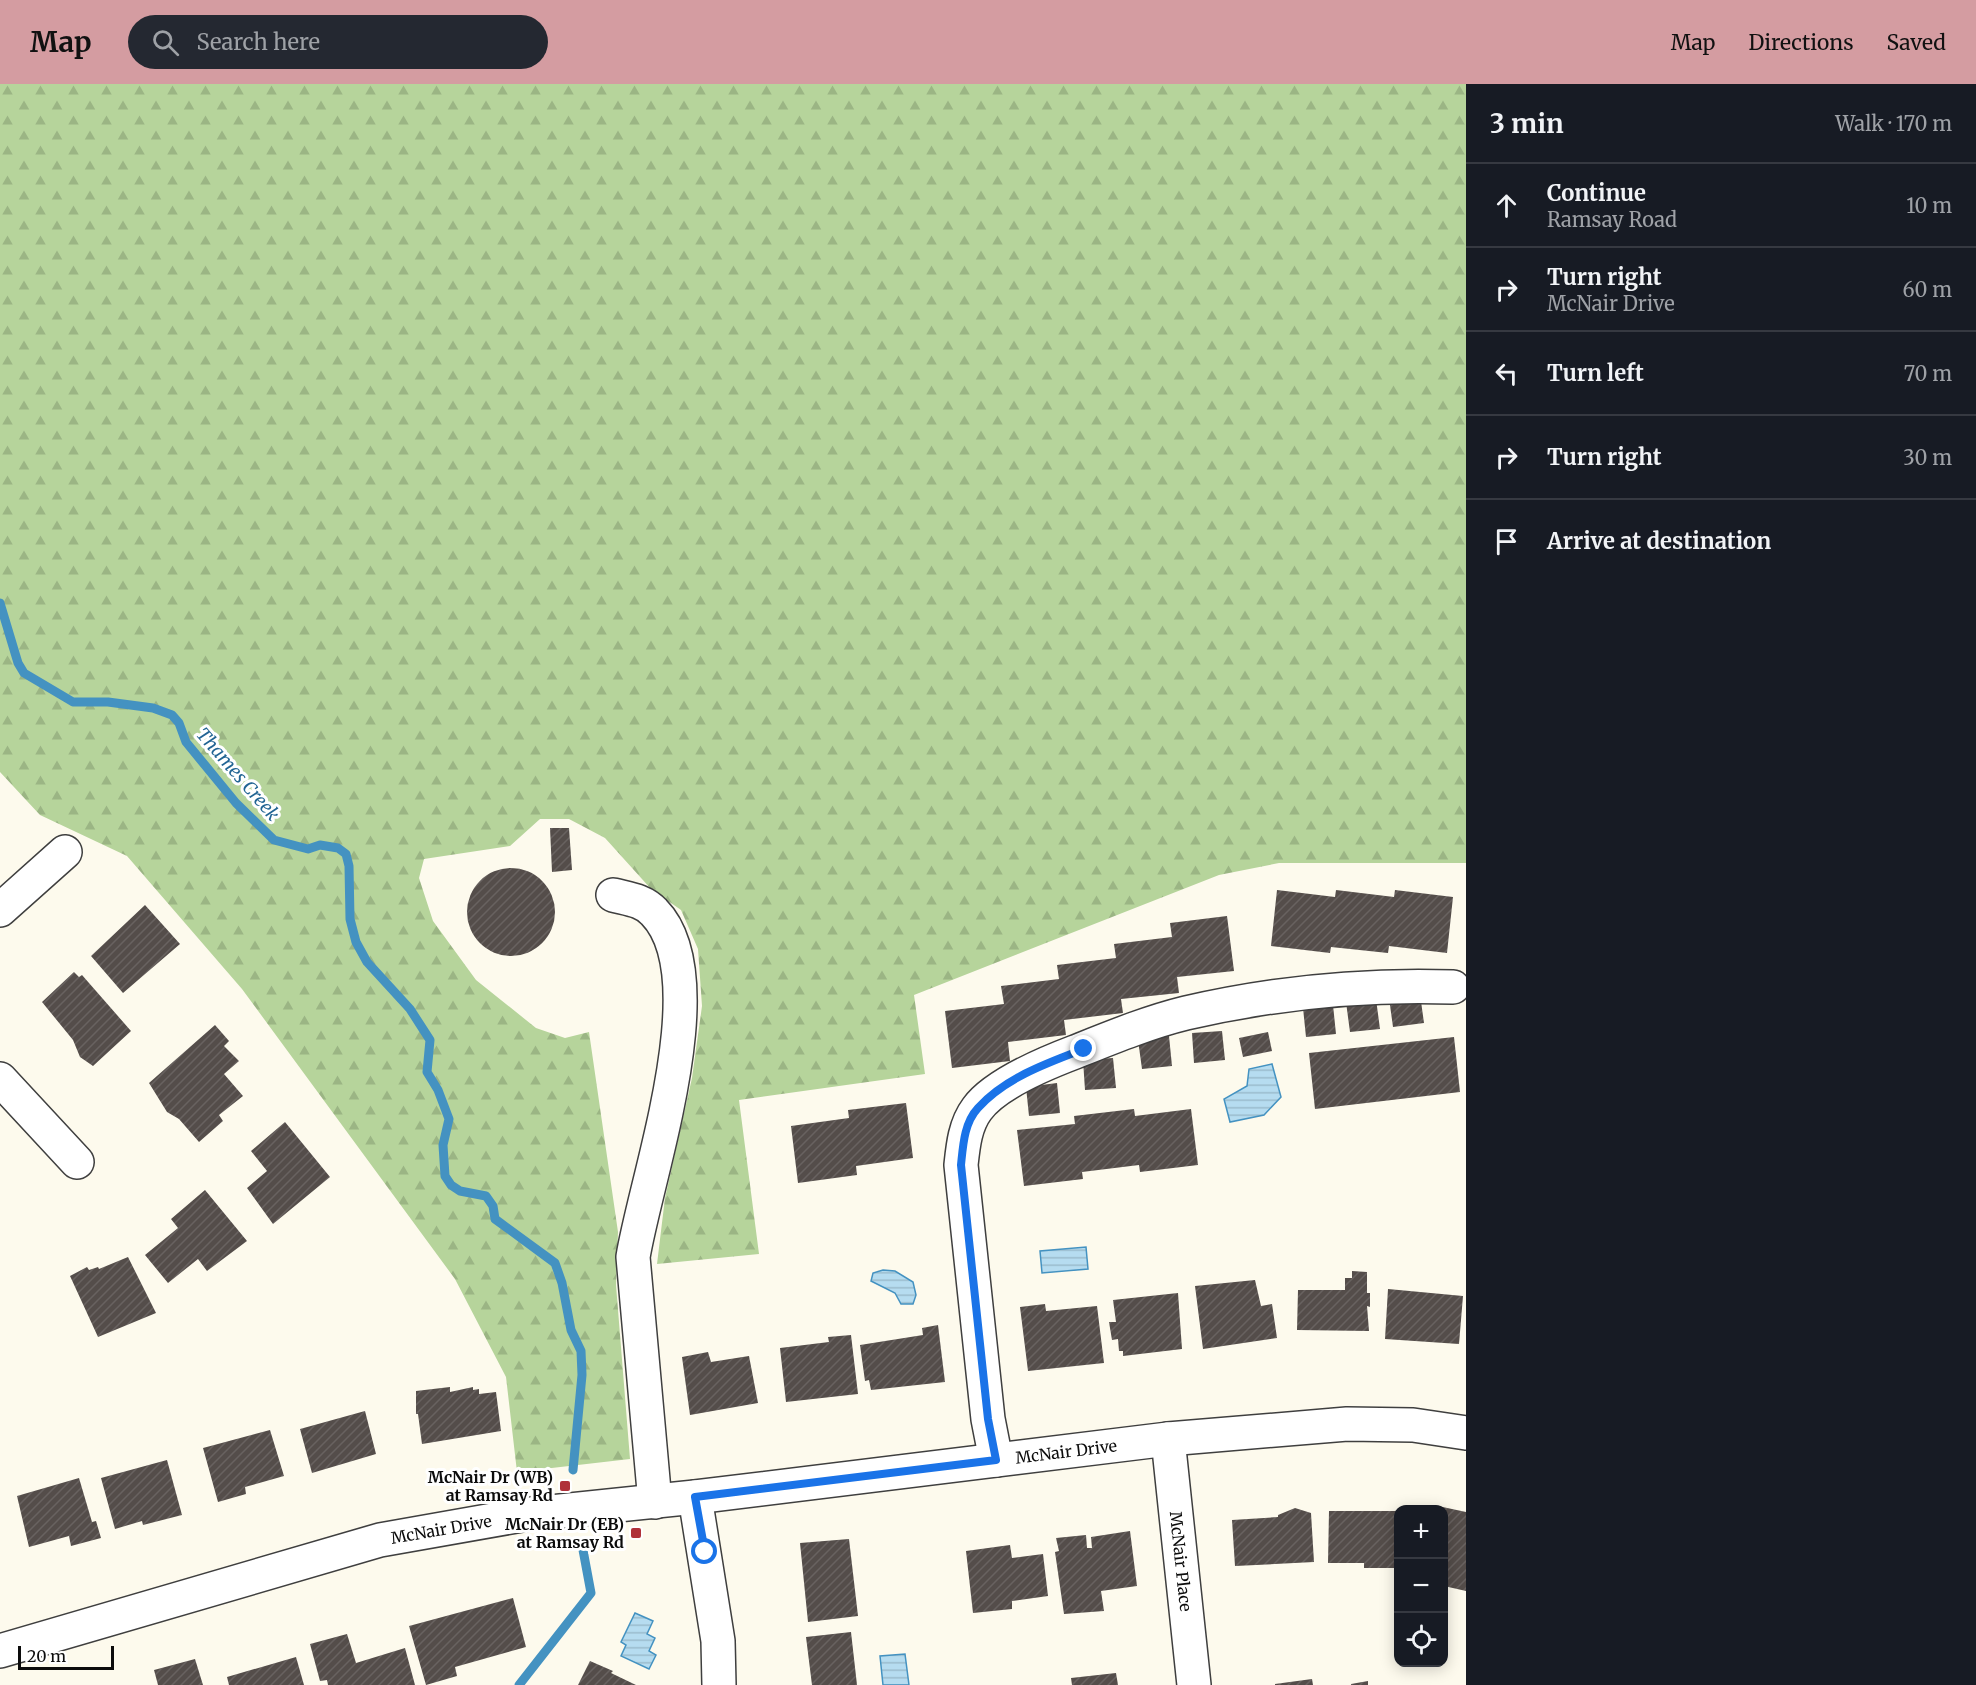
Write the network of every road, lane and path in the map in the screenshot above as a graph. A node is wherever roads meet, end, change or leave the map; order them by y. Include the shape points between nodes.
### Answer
1 (64, 852) dead end
2 (613, 895) dead end
3 (0, 910) edge
4 (1454, 987) dead end
5 (0, 1079) edge
6 (77, 1162) dead end
7 (1466, 1433) edge
8 (1168, 1439) junction
9 (996, 1460) junction
10 (695, 1497) junction
11 (655, 1502) junction
12 (0, 1651) edge
13 (719, 1685) edge
14 (1194, 1685) edge

1 - 3 street
2 - 11 street via 638,900 659,917 674,951 680,981 664,1128 639,1217 633,1257
4 - 9 street via 1345,989 1264,998 1184,1013 1055,1060 1013,1080 977,1108 964,1135 961,1165 988,1419
5 - 6 street
7 - 8 street, McNair Drive via 1413,1425 1347,1424
8 - 9 street, McNair Drive
8 - 14 street, McNair Place
9 - 10 street, McNair Drive
10 - 11 street, McNair Drive
10 - 13 street via 718,1641
11 - 12 street, McNair Drive via 522,1515 380,1540

